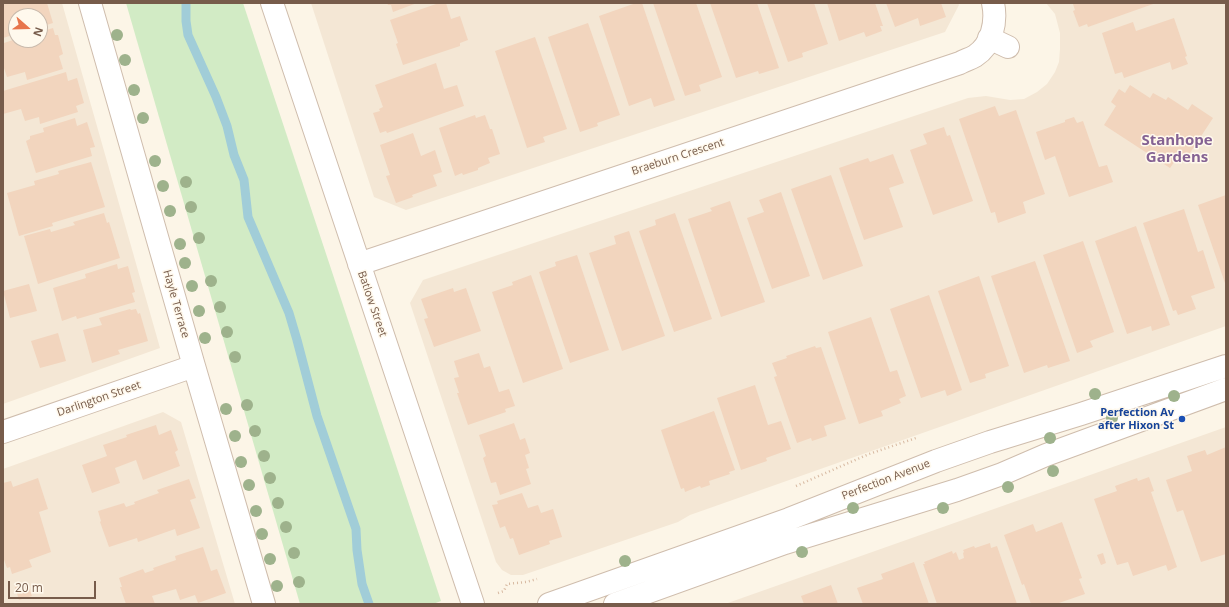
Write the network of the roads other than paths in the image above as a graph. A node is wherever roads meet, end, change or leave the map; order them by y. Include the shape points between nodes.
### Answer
1 (90, 3) edge
2 (272, 3) edge
3 (993, 3) edge
4 (358, 264) junction
5 (194, 366) junction
6 (1226, 366) edge
7 (1226, 389) edge
8 (3, 432) edge
9 (264, 604) edge
10 (473, 604) edge
11 (549, 604) edge
12 (614, 604) edge

1 - 5 street, Hayle Terrace
2 - 4 street, Batlow Street
3 - 4 street, Braeburn Crescent via 994,25 999,43 960,63
4 - 10 street, Batlow Street
5 - 8 street, Darlington Street
5 - 9 street, Hayle Terrace
6 - 11 street, Perfection Avenue via 949,456 789,519
7 - 12 street via 957,490 785,543

